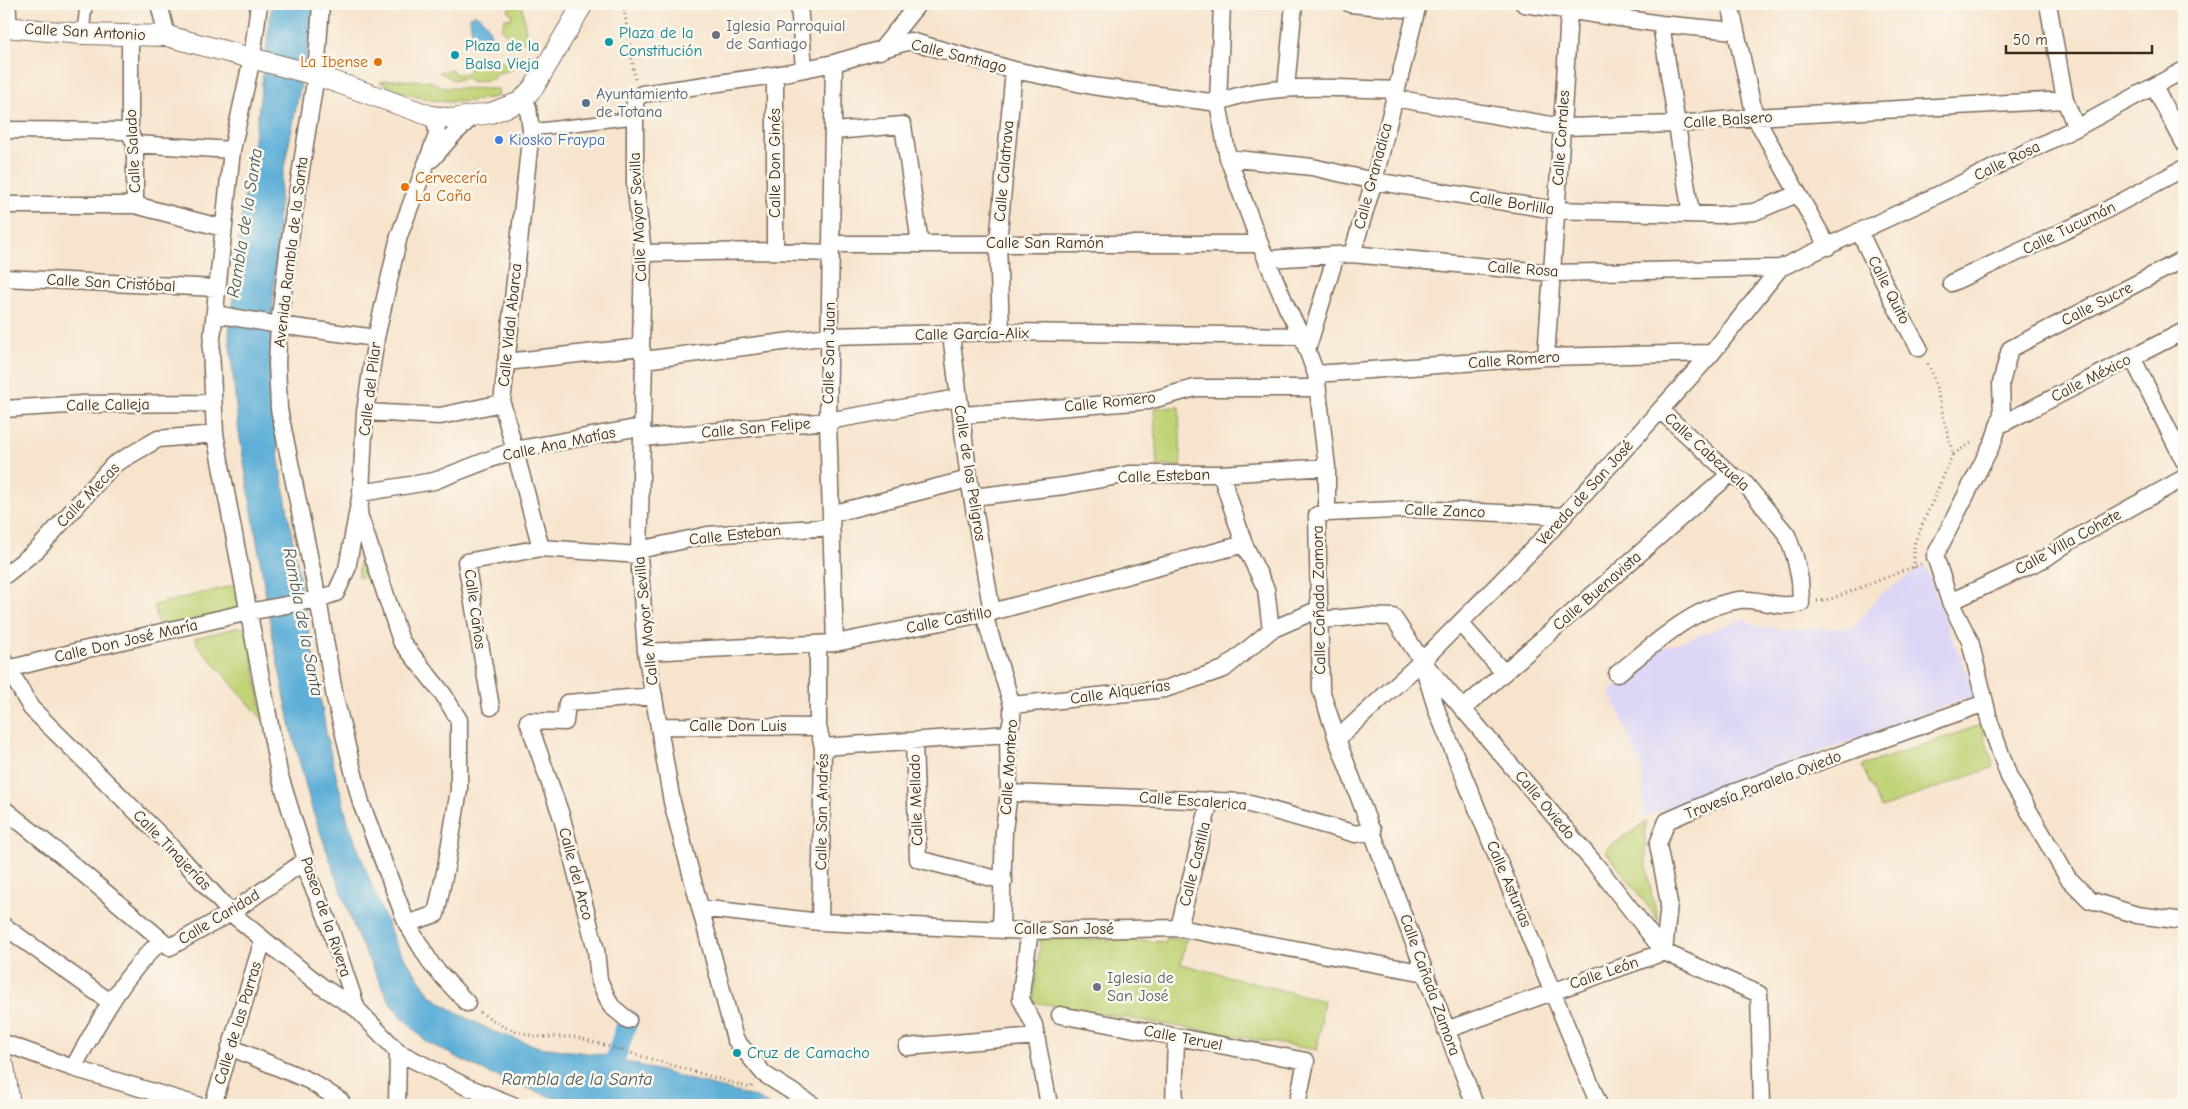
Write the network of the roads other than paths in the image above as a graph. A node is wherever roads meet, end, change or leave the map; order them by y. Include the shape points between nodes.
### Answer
1 (10, 4) edge
2 (86, 4) edge
3 (159, 4) edge
4 (259, 4) edge
5 (321, 4) edge
6 (583, 4) edge
7 (800, 4) edge
8 (918, 4) edge
9 (1222, 4) edge
10 (1294, 4) edge
11 (1350, 4) edge
12 (1524, 4) edge
13 (1730, 4) edge
14 (2048, 4) edge
15 (1416, 7) edge
16 (1569, 10) junction
17 (1661, 24) junction
18 (7, 27) edge
19 (1735, 31) junction
20 (84, 34) junction
21 (130, 36) junction
22 (167, 36) junction
23 (880, 51) junction
24 (252, 58) junction
25 (834, 63) junction
26 (804, 69) junction
27 (1014, 70) junction
28 (2184, 70) edge
29 (316, 75) junction
30 (775, 75) junction
31 (2154, 87) junction
32 (1286, 88) junction
33 (642, 94) joint
34 (1395, 94) junction
35 (524, 98) junction
36 (2065, 100) junction
37 (1218, 103) junction
38 (431, 116) junction
39 (473, 116) junction
40 (1755, 117) junction
41 (634, 118) junction
42 (1678, 124) junction
43 (1563, 127) junction
44 (2076, 128) junction
45 (4, 130) edge
46 (531, 130) junction
47 (834, 132) junction
48 (132, 138) junction
49 (2184, 143) edge
50 (232, 150) junction
51 (1228, 158) junction
52 (424, 168) junction
53 (2184, 168) edge
54 (1374, 181) junction
55 (1796, 194) junction
56 (4, 205) edge
57 (135, 205) junction
58 (1555, 210) junction
59 (1691, 214) junction
60 (223, 228) junction
61 (1859, 231) junction
62 (998, 243) junction
63 (920, 244) junction
64 (1260, 244) junction
65 (1828, 247) junction
66 (831, 248) junction
67 (775, 251) junction
68 (642, 253) junction
69 (1344, 254) junction
70 (2184, 259) edge
71 (1267, 260) junction
72 (1780, 268) junction
73 (1552, 273) junction
74 (4, 278) edge
75 (1952, 283) dead end
76 (217, 288) junction
77 (215, 314) junction
78 (279, 325) junction
79 (2184, 331) edge
80 (1000, 332) junction
81 (951, 334) junction
82 (829, 336) junction
83 (376, 338) junction
84 (1305, 343) junction
85 (1919, 348) road end
86 (1712, 352) junction
87 (643, 353) junction
88 (1546, 357) junction
89 (2132, 357) junction
90 (506, 362) junction
91 (1317, 381) junction
92 (958, 398) junction
93 (213, 403) junction
94 (502, 403) junction
95 (4, 409) edge
96 (1660, 410) junction
97 (365, 412) junction
98 (962, 415) junction
99 (828, 421) junction
100 (1998, 426) junction
101 (642, 432) junction
102 (215, 434) junction
103 (514, 450) junction
104 (2184, 461) edge
105 (1327, 467) junction
106 (1221, 474) junction
107 (1730, 474) junction
108 (2184, 478) edge
109 (969, 479) junction
110 (361, 493) junction
111 (973, 497) junction
112 (1327, 513) junction
113 (1564, 516) junction
114 (831, 520) junction
115 (1244, 544) junction
116 (542, 548) junction
117 (639, 552) junction
118 (4, 576) edge
119 (318, 599) junction
120 (1950, 602) junction
121 (249, 612) junction
122 (992, 612) junction
123 (1320, 614) junction
124 (1460, 624) junction
125 (1271, 630) junction
126 (836, 643) junction
127 (818, 644) junction
128 (646, 652) junction
129 (1422, 661) junction
130 (6, 667) edge
131 (1504, 673) junction
132 (1617, 674) dead end
133 (654, 696) junction
134 (1984, 703) junction
135 (1012, 705) junction
136 (491, 707) dead end
137 (1464, 708) junction
138 (659, 726) junction
139 (818, 727) junction
140 (1008, 734) junction
141 (1337, 739) junction
142 (914, 742) junction
143 (823, 747) junction
144 (1008, 793) junction
145 (1210, 800) junction
146 (4, 809) edge
147 (1373, 831) junction
148 (306, 860) junction
149 (1004, 881) junction
150 (700, 908) junction
151 (231, 912) junction
152 (820, 922) junction
153 (2184, 922) edge
154 (408, 924) junction
155 (4, 926) edge
156 (1179, 928) junction
157 (1001, 929) junction
158 (1030, 931) junction
159 (263, 940) junction
160 (161, 941) junction
161 (1664, 952) junction
162 (1426, 973) junction
163 (1553, 990) junction
164 (110, 1002) junction
165 (467, 1003) road end
166 (357, 1009) junction
167 (1060, 1015) dead end
168 (628, 1020) dead end
169 (1446, 1030) junction
170 (1036, 1036) junction
171 (1176, 1038) junction
172 (4, 1043) edge
173 (230, 1047) junction
174 (907, 1047) dead end
175 (398, 1052) junction
176 (72, 1068) junction
177 (4, 1073) edge
178 (341, 1100) dead end
179 (1471, 1104) edge
180 (10, 1105) edge
181 (197, 1105) edge
182 (212, 1105) edge
183 (397, 1105) edge
184 (513, 1105) edge
185 (813, 1105) edge
186 (1049, 1105) edge
187 (1174, 1105) edge
188 (1297, 1105) edge
189 (1599, 1105) edge
190 (1762, 1105) edge

1 - 18 street
2 - 20 street
3 - 22 street
4 - 24 street
5 - 29 street, Avenida Rambla de la Santa
6 - 35 street via 534,87
7 - 26 street
8 - 23 street
9 - 37 street, Calle Cañada Zamora
10 - 32 street
11 - 15 street
12 - 16 street
13 - 19 street
14 - 36 street
15 - 34 street, Calle Granadica
16 - 17 street
16 - 43 street, Calle Corrales
17 - 19 street
17 - 42 street
18 - 20 street, Calle San Antonio
19 - 40 street
20 - 21 street, Calle San Antonio
21 - 22 street, Calle San Antonio
21 - 48 street, Calle Salado
22 - 24 street, Calle San Antonio
23 - 25 street, Calle Santiago
23 - 27 street, Calle Santiago via 910,41
24 - 29 street, Calle San Antonio
24 - 50 street
25 - 26 street, Calle Santiago
25 - 47 street, Calle San Juan
26 - 30 street, Calle Santiago
27 - 37 street, Calle Santiago via 1092,86
27 - 62 street, Calle Calatrava
28 - 31 street, Calle Rosa
29 - 38 street, Calle San Antonio
29 - 78 street, Avenida Rambla de la Santa
30 - 33 street, Calle Santiago
30 - 67 street, Calle Don Ginés
31 - 44 street, Calle Rosa
31 - 49 street
32 - 34 street, Calle Balsero
32 - 37 street, Calle Balsero via 1229,98
33 - 41 street, Calle Mayor Sevilla via 635,100
34 - 43 street, Calle Balsero
34 - 54 street, Calle Granadica
35 - 39 street, Calle San Antonio via 505,108
35 - 46 street, Calle Vidal Abarca
36 - 40 street, Calle Balsero
36 - 44 street
37 - 51 street, Calle Cañada Zamora
38 - 39 street, Calle San Antonio via 453,119
38 - 52 street, Calle del Pilar via 437,135
39 - 52 street, Calle del Pilar
40 - 42 street, Calle Balsero
40 - 55 street
41 - 46 street
41 - 68 street, Calle Mayor Sevilla via 635,183
42 - 43 street, Calle Balsero
42 - 59 street
43 - 58 street, Calle Corrales
44 - 61 street, Calle Rosa
45 - 48 street
46 - 90 street, Calle Vidal Abarca
47 - 63 street via 903,125
47 - 66 street, Calle San Juan
48 - 50 street
48 - 57 street, Calle Salado
50 - 60 street
51 - 54 street, Calle Borlilla via 1312,167
51 - 64 street, Calle Cañada Zamora
52 - 83 street, Calle del Pilar via 399,236
53 - 75 street, Calle Tucumán via 2086,221
54 - 58 street, Calle Borlilla
54 - 69 street, Calle Granadica
55 - 59 street, Calle Borlilla via 1754,212
55 - 65 street
56 - 57 street
57 - 60 street
58 - 59 street, Calle Borlilla
58 - 73 street, Calle Corrales
60 - 76 street
61 - 65 street, Calle Rosa
61 - 85 street, Calle Quito
62 - 63 street, Calle San Ramón
62 - 64 street, Calle San Ramón
62 - 80 street, Calle Calatrava
63 - 66 street, Calle San Ramón
64 - 71 street, Calle Cañada Zamora
65 - 72 street, Vereda de San José
66 - 67 street, Calle San Ramón
66 - 82 street, Calle San Juan
67 - 68 street, Calle San Ramón
68 - 87 street, Calle Mayor Sevilla
69 - 71 street, Calle Rosa
69 - 73 street, Calle Rosa
69 - 84 street, Calle Granadica
70 - 100 street, Calle Sucre via 2010,349 2001,383 2002,415
71 - 84 street, Calle Cañada Zamora
72 - 73 street, Calle Rosa
72 - 86 street, Vereda de San José
73 - 88 street, Calle Corrales
74 - 76 street, Calle San Cristóbal
76 - 77 street
77 - 78 street
77 - 93 street via 211,348
78 - 83 street
78 - 119 street, Avenida Rambla de la Santa via 279,409
79 - 89 street, Calle México
80 - 81 street, Calle García-Alix
80 - 84 street, Calle García-Alix
81 - 82 street, Calle García-Alix
81 - 92 street, Calle de los Peligros
82 - 87 street, Calle García-Alix
82 - 99 street, Calle San Juan
83 - 97 street, Calle del Pilar
84 - 91 street, Calle Cañada Zamora
86 - 88 street, Calle Romero
86 - 96 street, Vereda de San José
87 - 90 street, Calle García-Alix
87 - 101 street, Calle Mayor Sevilla
88 - 91 street, Calle Romero
89 - 100 street, Calle México
89 - 104 street
90 - 94 street, Calle Vidal Abarca
91 - 98 street, Calle Romero via 1195,388 1148,401
91 - 105 street, Calle Cañada Zamora
92 - 98 street, Calle de los Peligros
92 - 99 street, Calle San Felipe
93 - 95 street, Calle Calleja via 84,404
93 - 102 street
94 - 97 street via 440,416
94 - 103 street, Calle Vidal Abarca
96 - 107 street, Calle Cabezuela
96 - 113 street, Vereda de San José
97 - 110 street, Calle del Pilar
98 - 109 street, Calle de los Peligros
99 - 101 street, Calle San Felipe
99 - 114 street, Calle San Juan
100 - 120 street via 1935,556
101 - 103 street, Calle Ana Matías
101 - 117 street, Calle Mayor Sevilla
102 - 118 street, Calle Mecas via 158,439 113,465 38,549
102 - 121 street
103 - 110 street, Calle Ana Matías via 434,481
103 - 116 street, Calle Vidal Abarca
105 - 106 street, Calle Esteban
105 - 112 street, Calle Cañada Zamora
106 - 111 street, Calle Esteban via 1129,474
106 - 115 street
107 - 131 street, Calle Buenavista
107 - 132 street, Calle Cabezuela via 1743,481 1787,535 1800,580 1800,603 1789,607 1742,600 1726,602 1686,619
108 - 120 street, Calle Villa Cohete via 2072,540 2046,558
109 - 111 street, Calle de los Peligros
109 - 114 street, Calle Esteban
110 - 119 street, Calle del Pilar via 347,569 336,593
110 - 154 street via 359,514 401,641 459,720 459,790 436,914
111 - 122 street, Calle de los Peligros
112 - 113 street, Calle Zanco via 1416,509
112 - 123 street, Calle Cañada Zamora via 1317,515
113 - 124 street, Vereda de San José
114 - 117 street, Calle Esteban via 708,535
114 - 126 street, Calle San Juan
115 - 122 street, Calle Castillo
115 - 125 street via 1266,589
116 - 117 street, Calle Caños
116 - 136 street, Calle Caños via 466,562
117 - 128 street, Calle Mayor Sevilla
119 - 121 street, Calle Don José María
119 - 154 street, Avenida Rambla de la Santa via 334,698 361,803
120 - 134 street via 1970,641
121 - 130 street, Calle Don José María
121 - 148 street, Paseo de la Rivera via 279,773
122 - 126 street, Calle Castillo
122 - 135 street, Calle Montero via 985,618
123 - 125 street, Calle Alquerías
123 - 129 street, Calle Alquerías via 1393,617
123 - 141 street, Calle Cañada Zamora via 1321,690
124 - 129 street, Vereda de San José
124 - 131 street
125 - 135 street, Calle Alquerías via 1224,669 1165,688
126 - 127 street, Calle Castillo
127 - 128 street, Calle Castillo
127 - 139 street, Calle San Andrés
128 - 133 street, Calle Mayor Sevilla
129 - 137 street, Calle Oviedo
129 - 141 street, Vereda de San José
129 - 163 street, Calle Asturias via 1437,711
130 - 151 street, Calle Tinajerías via 31,708 164,839
131 - 137 street, Calle Buenavista
133 - 138 street, Calle Mayor Sevilla
133 - 168 street, Calle del Arco via 567,703 565,722 528,721 562,818 596,950 599,980 611,1006
134 - 153 street via 2009,777 2068,878 2090,900 2137,915
134 - 161 street, Travesía Paralela Oviedo via 1729,794 1667,821 1658,844 1670,903
135 - 140 street, Calle Montero
137 - 161 street, Calle Oviedo
138 - 139 street, Calle Don Luis
138 - 150 street, Calle Mayor Sevilla via 672,802
139 - 143 street, Calle San Andrés
140 - 142 street
140 - 144 street, Calle Montero
141 - 147 street, Calle Cañada Zamora
142 - 143 street
142 - 149 street, Calle Mellado via 918,859
143 - 152 street, Calle San Andrés
144 - 145 street, Calle Escalerica
144 - 149 street, Calle Montero
145 - 147 street, Calle Escalerica via 1243,802 1356,834
145 - 156 street, Calle Castilla
146 - 160 street
147 - 162 street, Calle Cañada Zamora
148 - 151 street, Calle Caridad
148 - 166 street, Paseo de la Rivera via 308,876 326,916
149 - 157 street, Calle Montero
150 - 152 street, Calle San José
150 - 185 street, Calle Mayor Sevilla via 736,1039 764,1074
151 - 159 street, Calle Tinajerías
151 - 160 street, Calle Caridad via 170,947
152 - 157 street, Calle San José
154 - 165 street, Avenida Rambla de la Santa via 432,965
155 - 164 street
156 - 158 street, Calle San José
156 - 162 street, Calle San José
157 - 158 street, Calle San José
158 - 170 street via 1021,999
159 - 166 street, Calle Tinajerías via 321,986
159 - 173 street, Calle de las Parras
160 - 164 street, Calle Caridad via 145,955
161 - 163 street, Calle León
161 - 190 street via 1759,994
162 - 169 street, Calle Cañada Zamora
163 - 169 street, Calle León
163 - 189 street, Calle Asturias
164 - 176 street, Calle Caridad
166 - 175 street, Paseo de la Rivera
167 - 171 street, Calle Teruel
169 - 179 street, Calle Cañada Zamora
170 - 174 street
170 - 186 street
171 - 187 street
171 - 188 street, Calle Teruel via 1306,1060
172 - 176 street
173 - 178 street via 310,1081
173 - 182 street, Calle de las Parras
175 - 183 street
175 - 184 street, Paseo de la Rivera via 465,1086
176 - 181 street
177 - 180 street

